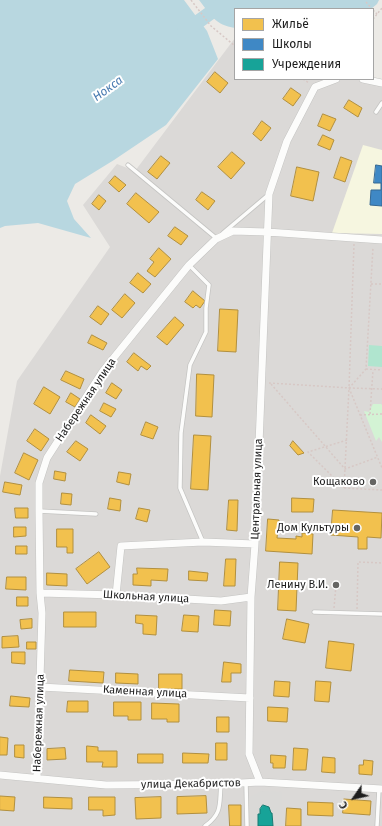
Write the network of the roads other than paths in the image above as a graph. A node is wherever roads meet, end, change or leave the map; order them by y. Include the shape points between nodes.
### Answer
1 (333, 80) edge
2 (368, 80) edge
3 (382, 83) edge
4 (382, 103) edge
5 (376, 112) dead end
6 (128, 165) dead end
7 (269, 194) junction
8 (267, 232) junction
9 (216, 239) junction
10 (382, 240) edge
11 (190, 265) junction
12 (39, 511) junction
13 (96, 514) dead end
14 (203, 542) junction
15 (255, 544) junction
16 (40, 593) junction
17 (116, 595) junction
18 (251, 597) junction
19 (314, 612) dead end
20 (382, 614) edge
21 (40, 687) junction
22 (250, 698) junction
23 (0, 775) edge
24 (37, 778) junction
25 (260, 782) junction
26 (246, 783) junction
27 (221, 784) junction
28 (380, 788) edge
29 (205, 826) edge
30 (247, 826) edge
31 (377, 826) edge

1 - 7 street via 315,87 287,140
2 - 3 street
4 - 5 lane
6 - 9 lane
7 - 8 street, Центральная улица
7 - 9 lane, Набережная улица
8 - 9 street via 233,231
8 - 10 street
8 - 15 street, Центральная улица
9 - 11 street, Набережная улица
11 - 12 street, Набережная улица via 103,371 47,458 39,483
11 - 14 lane via 209,285 206,332 190,365 181,433 180,488
12 - 13 lane
12 - 16 street, Набережная улица
14 - 15 street
14 - 17 street via 121,546
15 - 18 street, Центральная улица
16 - 17 street, Школьная улица
16 - 21 street, Набережная улица
17 - 18 street, Школьная улица via 221,601
18 - 22 street, Центральная улица
19 - 20 lane
21 - 22 street, Каменная улица
21 - 24 street, Набережная улица
22 - 25 street, Центральная улица via 249,754
23 - 24 street, улица Декабристов
24 - 27 street, улица Декабристов via 106,785
25 - 26 street, улица Декабристов
25 - 28 street, улица Декабристов
26 - 27 street, улица Декабристов
26 - 30 lane
27 - 29 lane via 219,813
28 - 31 lane

